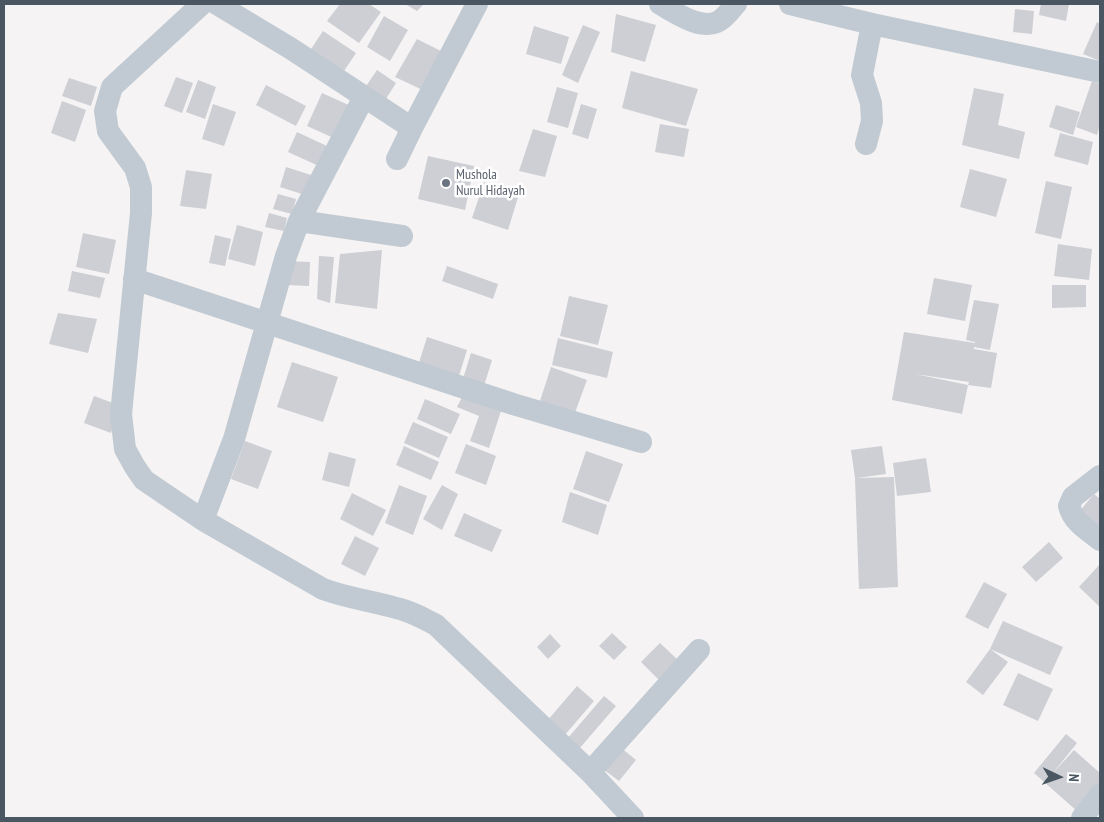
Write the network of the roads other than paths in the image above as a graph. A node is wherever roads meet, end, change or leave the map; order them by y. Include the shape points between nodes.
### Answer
1 (202, 4) edge
2 (217, 4) edge
3 (477, 4) edge
4 (660, 4) edge
5 (736, 4) edge
6 (790, 4) edge
7 (872, 24) junction
8 (1100, 72) edge
9 (364, 96) junction
10 (412, 128) junction
11 (866, 144) dead end
12 (396, 159) dead end
13 (299, 221) junction
14 (402, 236) dead end
15 (134, 279) junction
16 (267, 323) junction
17 (641, 442) dead end
18 (1100, 476) edge
19 (203, 520) junction
20 (1100, 540) edge
21 (699, 650) dead end
22 (590, 772) junction
23 (1100, 796) edge
24 (633, 818) edge
25 (1082, 818) edge

1 - 15 street via 112,87 105,110 108,131 135,168 141,187
2 - 9 street
3 - 10 street
4 - 5 street via 697,23 707,24 721,20
6 - 7 street
7 - 8 street
7 - 11 street via 862,75 871,103 872,121
9 - 10 street
9 - 13 street
10 - 12 street
13 - 14 street
13 - 16 street
15 - 16 street
15 - 19 street via 121,414 125,449 144,480
16 - 17 street
16 - 19 street via 234,439
18 - 20 street via 1073,497 1069,506 1076,521
19 - 22 street via 324,589 340,596 397,608 436,625
21 - 22 street
22 - 24 street
23 - 25 street

